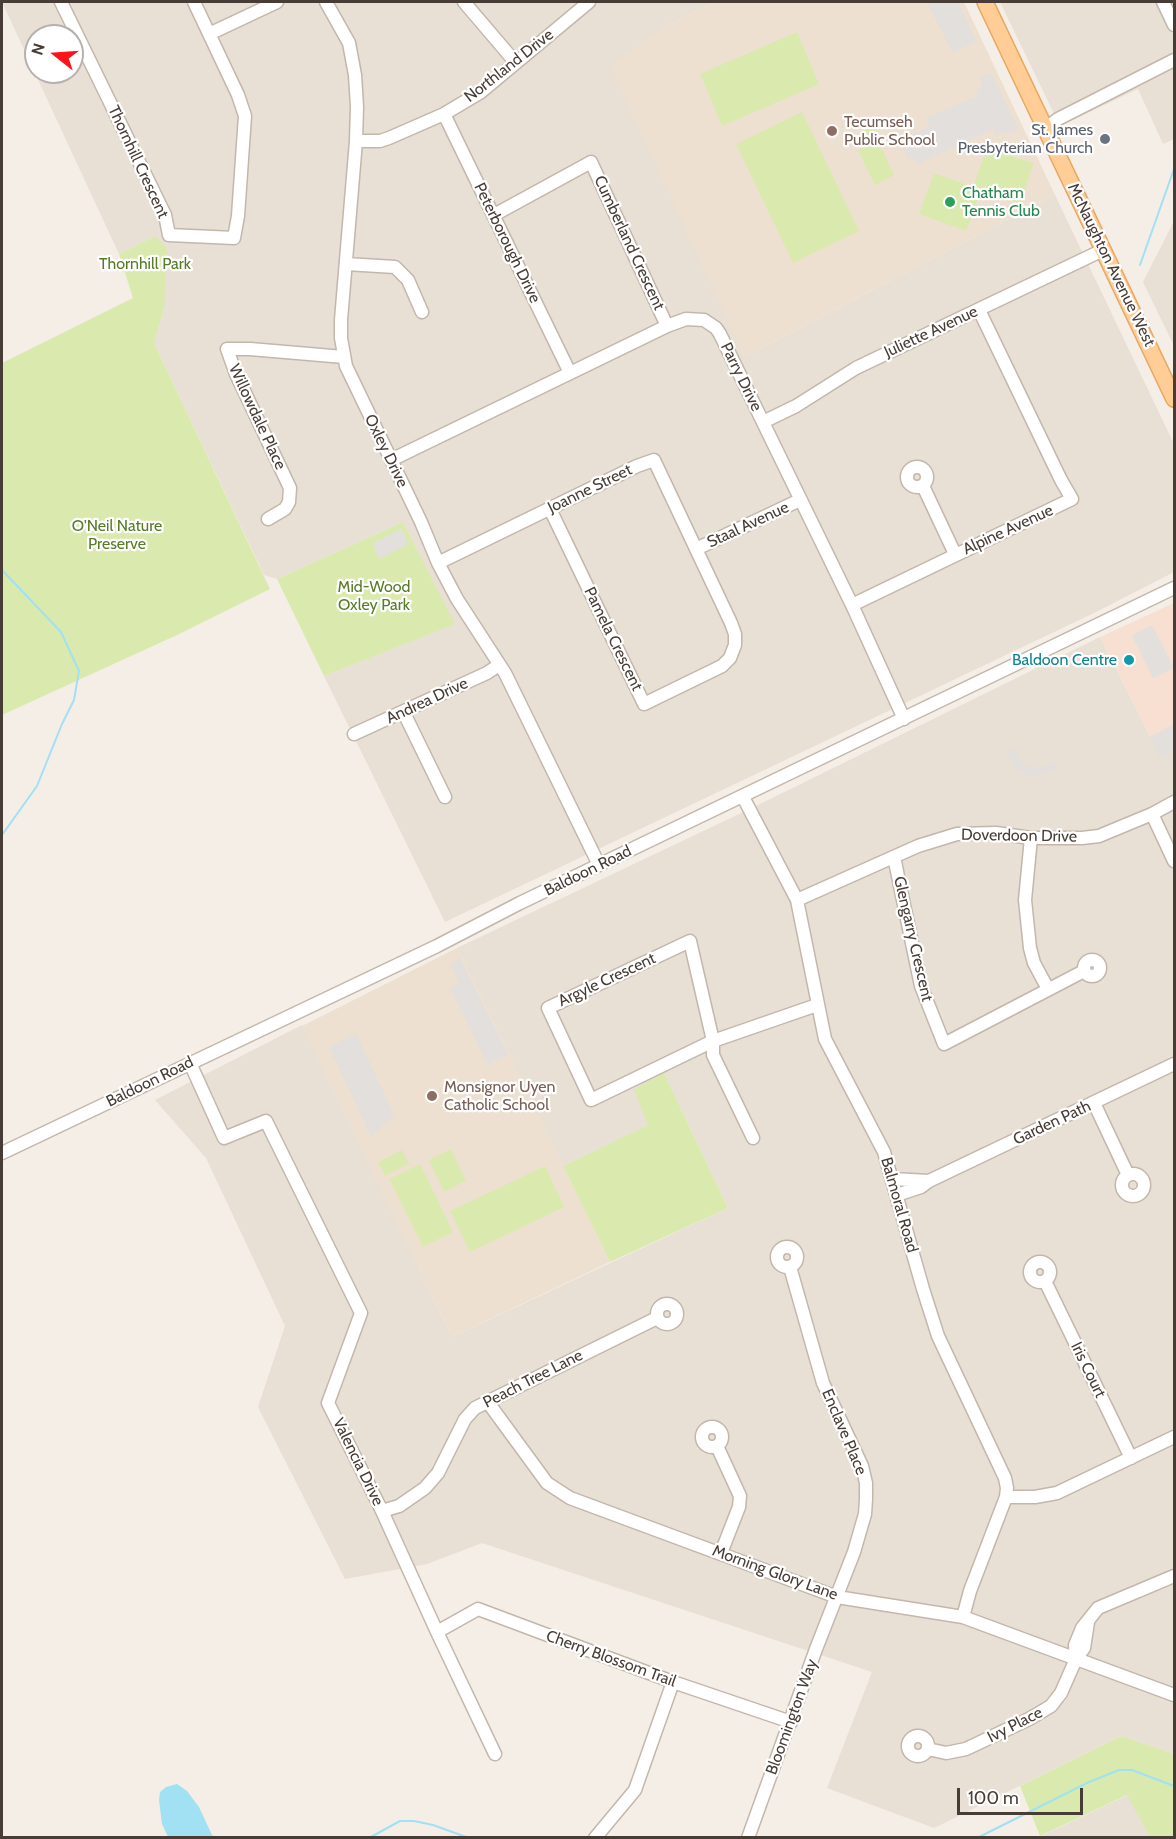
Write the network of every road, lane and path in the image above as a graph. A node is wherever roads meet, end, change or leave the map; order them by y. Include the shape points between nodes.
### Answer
1 (61, 2) edge
2 (194, 2) edge
3 (277, 2) edge
4 (326, 2) edge
5 (464, 2) edge
6 (588, 2) edge
7 (985, 2) edge
8 (1163, 2) edge
9 (1174, 25) edge
10 (208, 34) junction
11 (1174, 60) edge
12 (516, 63) junction
13 (444, 114) junction
14 (1046, 128) junction
15 (356, 141) junction
16 (494, 215) junction
17 (1103, 250) junction
18 (346, 264) junction
19 (979, 310) junction
20 (422, 312) dead end
21 (667, 326) junction
22 (344, 357) junction
23 (570, 373) junction
24 (1174, 399) edge
25 (763, 422) junction
26 (391, 460) junction
27 (923, 486) dead end
28 (800, 500) junction
29 (550, 509) junction
30 (268, 519) dead end
31 (696, 549) junction
32 (955, 554) junction
33 (438, 563) junction
34 (1174, 588) edge
35 (852, 605) junction
36 (499, 665) junction
37 (404, 713) junction
38 (904, 719) junction
39 (354, 734) dead end
40 (445, 797) dead end
41 (743, 797) junction
42 (1174, 802) edge
43 (1152, 814) junction
44 (1030, 838) junction
45 (894, 857) junction
46 (1174, 861) edge
47 (599, 865) junction
48 (797, 900) junction
49 (1084, 971) dead end
50 (1048, 989) junction
51 (817, 1005) junction
52 (713, 1041) junction
53 (190, 1063) junction
54 (1174, 1064) edge
55 (1094, 1103) junction
56 (753, 1138) dead end
57 (2, 1154) edge
58 (1128, 1175) dead end
59 (892, 1179) junction
60 (929, 1181) junction
61 (897, 1195) junction
62 (790, 1267) dead end
63 (1045, 1281) dead end
64 (657, 1318) dead end
65 (487, 1401) junction
66 (1174, 1437) edge
67 (717, 1446) dead end
68 (1131, 1458) junction
69 (1006, 1497) junction
70 (382, 1511) junction
71 (721, 1553) junction
72 (1174, 1576) edge
73 (837, 1597) junction
74 (963, 1617) junction
75 (436, 1632) junction
76 (1076, 1659) junction
77 (673, 1682) junction
78 (1174, 1695) edge
79 (790, 1722) junction
80 (928, 1749) dead end
81 (495, 1754) dead end
82 (595, 1838) edge
83 (748, 1838) edge

1 - 10 street, Thornhill Crescent via 165,215 169,235 234,238 245,116
2 - 10 street, Thornhill Crescent
3 - 10 street
4 - 15 street, Oxley Drive via 349,42 355,75
5 - 12 street
6 - 12 street, Northland Drive
7 - 14 main road, McNaughton Avenue West
8 - 9 street
11 - 14 street
12 - 13 street, Northland Drive via 481,92
13 - 15 street, Northland Drive via 380,141
13 - 16 street, Peterborough Drive
14 - 17 main road, McNaughton Avenue West
15 - 18 street, Oxley Drive
16 - 21 street, Cumberland Crescent via 591,162
16 - 23 street, Peterborough Drive
17 - 19 street, Juliette Avenue
17 - 24 main road, McNaughton Avenue West
18 - 20 street via 395,267 408,280
18 - 22 street, Oxley Drive via 341,320
19 - 25 street, Juliette Avenue via 856,368
19 - 32 street, Alpine Avenue via 1072,499
21 - 23 street, Parry Drive
21 - 25 street, Parry Drive via 696,318 716,328
22 - 26 street, Oxley Drive
22 - 30 street, Willowdale Place via 227,349 290,488 285,509
23 - 26 street, Parry Drive
25 - 28 street, Parry Drive
26 - 33 street, Oxley Drive
27 - 32 street
28 - 31 street, Staal Avenue
28 - 35 street, Parry Drive
29 - 31 street, Joanne Street via 654,460
29 - 31 street, Pamela Crescent via 644,704 722,666 735,645 731,623
29 - 33 street, Joanne Street
32 - 35 street, Alpine Avenue
33 - 36 street, Oxley Drive
34 - 38 street, Baldoon Road
35 - 38 street, Parry Drive
36 - 37 street, Andrea Drive
36 - 47 street, Oxley Drive
37 - 39 street, Andrea Drive
37 - 40 street
38 - 41 street, Baldoon Road
41 - 47 street, Baldoon Road
41 - 48 street, Balmoral Road
42 - 43 street, Doverdoon Drive
43 - 44 street, Doverdoon Drive via 1099,836
43 - 46 street
44 - 45 street, Doverdoon Drive via 996,833 957,834
44 - 50 street via 1025,900 1029,937 1034,963
45 - 48 street, Doverdoon Drive
45 - 50 street, Glengarry Crescent via 921,986 944,1044
47 - 53 street, Baldoon Road
48 - 51 street, Balmoral Road
49 - 50 street, Glengarry Crescent
51 - 52 street, Argyle Crescent
51 - 59 street, Balmoral Road via 825,1039 884,1152
52 - 52 street, Argyle Crescent via 690,941 548,1008 591,1100
52 - 56 street via 713,1055
53 - 57 street, Baldoon Road
53 - 70 street, Valencia Drive via 224,1138 266,1121 361,1313 328,1403
54 - 55 street, Garden Path
55 - 58 street
55 - 60 street, Garden Path
59 - 60 street, Garden Path
59 - 61 street, Balmoral Road
60 - 61 street, Garden Path
61 - 69 street, Balmoral Road via 938,1336 1005,1478
62 - 73 street, Enclave Place via 819,1373 862,1466 866,1483 861,1532
63 - 68 street, Iris Court
64 - 65 street, Peach Tree Lane
65 - 70 street, Peach Tree Lane via 465,1419 438,1473 425,1488 399,1506
65 - 71 street, Morning Glory Lane via 538,1473 557,1491
66 - 68 street
67 - 71 street via 740,1501
68 - 69 street via 1057,1493
69 - 74 street
70 - 75 street, Valencia Drive
71 - 73 street, Morning Glory Lane
72 - 76 street, Ivy Place via 1103,1604 1082,1628 1075,1645
73 - 74 street, Morning Glory Lane
73 - 79 street, Bloomington Way
74 - 76 street, Morning Glory Lane
75 - 77 street, Cherry Blossom Trail via 478,1609
75 - 81 street, Valencia Drive
76 - 78 street, Morning Glory Lane
76 - 80 street, Ivy Place via 1061,1693 1045,1710 966,1749 946,1753
77 - 79 street, Cherry Blossom Trail
77 - 82 street via 634,1790
79 - 83 street, Bloomington Way

